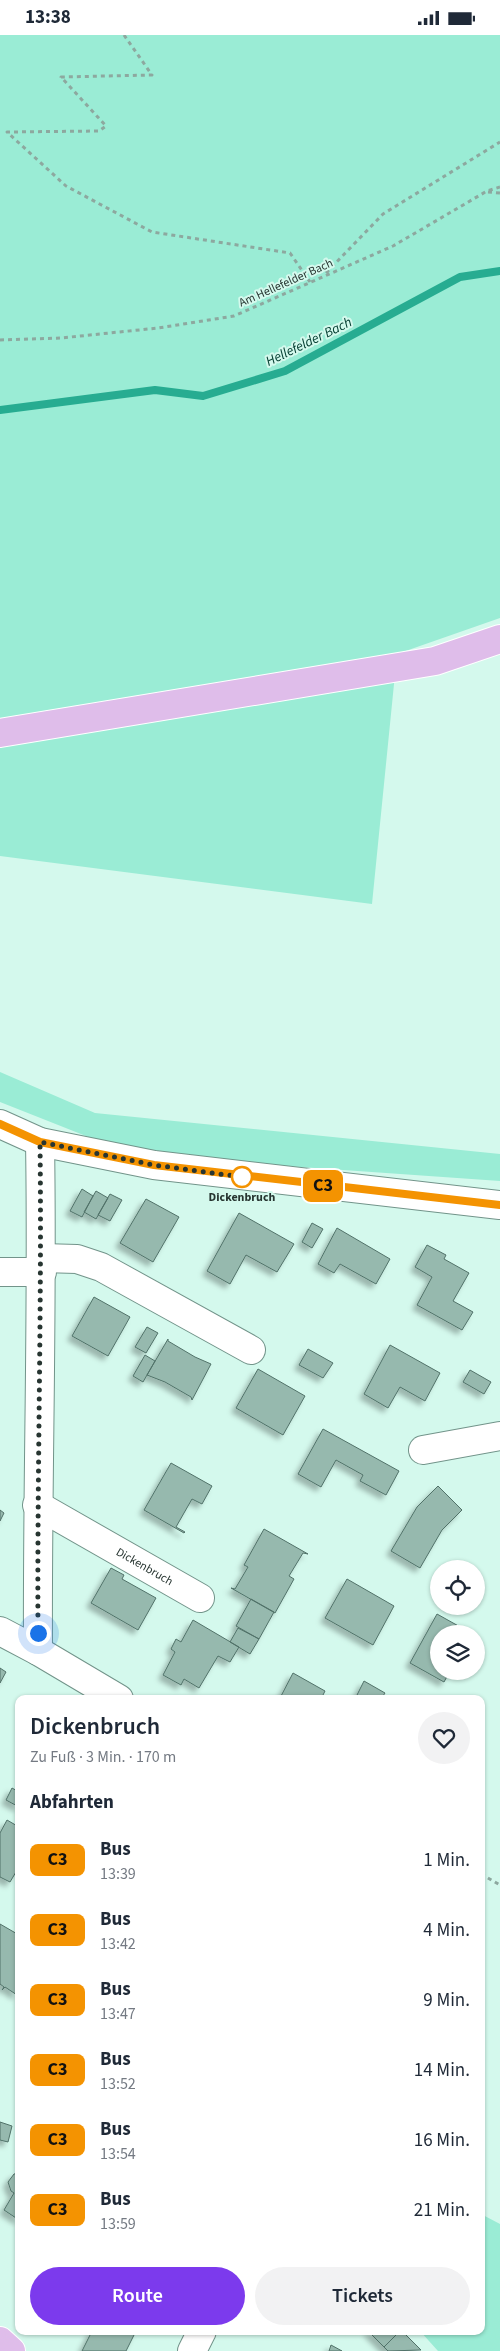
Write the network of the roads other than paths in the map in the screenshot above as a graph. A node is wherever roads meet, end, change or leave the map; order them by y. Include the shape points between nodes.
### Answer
1 (500, 639) edge
2 (0, 733) edge
3 (0, 1124) edge
4 (40, 1142) junction
5 (500, 1205) edge
6 (42, 1265) junction
7 (0, 1271) edge
8 (251, 1351) dead end
9 (500, 1436) edge
10 (423, 1450) dead end
11 (37, 1505) junction
12 (200, 1598) dead end
13 (0, 1631) edge
14 (38, 1651) junction
15 (112, 1695) edge
16 (200, 2335) edge
17 (0, 2341) edge
18 (11, 2351) edge
19 (192, 2351) edge

1 - 2 main road via 435,661
3 - 4 street
4 - 5 street via 154,1165
4 - 6 street
6 - 7 street
6 - 8 street via 77,1259 101,1267
6 - 11 street
9 - 10 street
11 - 12 street, Dickenbruch
11 - 14 street
13 - 14 street
14 - 15 street
16 - 19 street
17 - 18 main road

